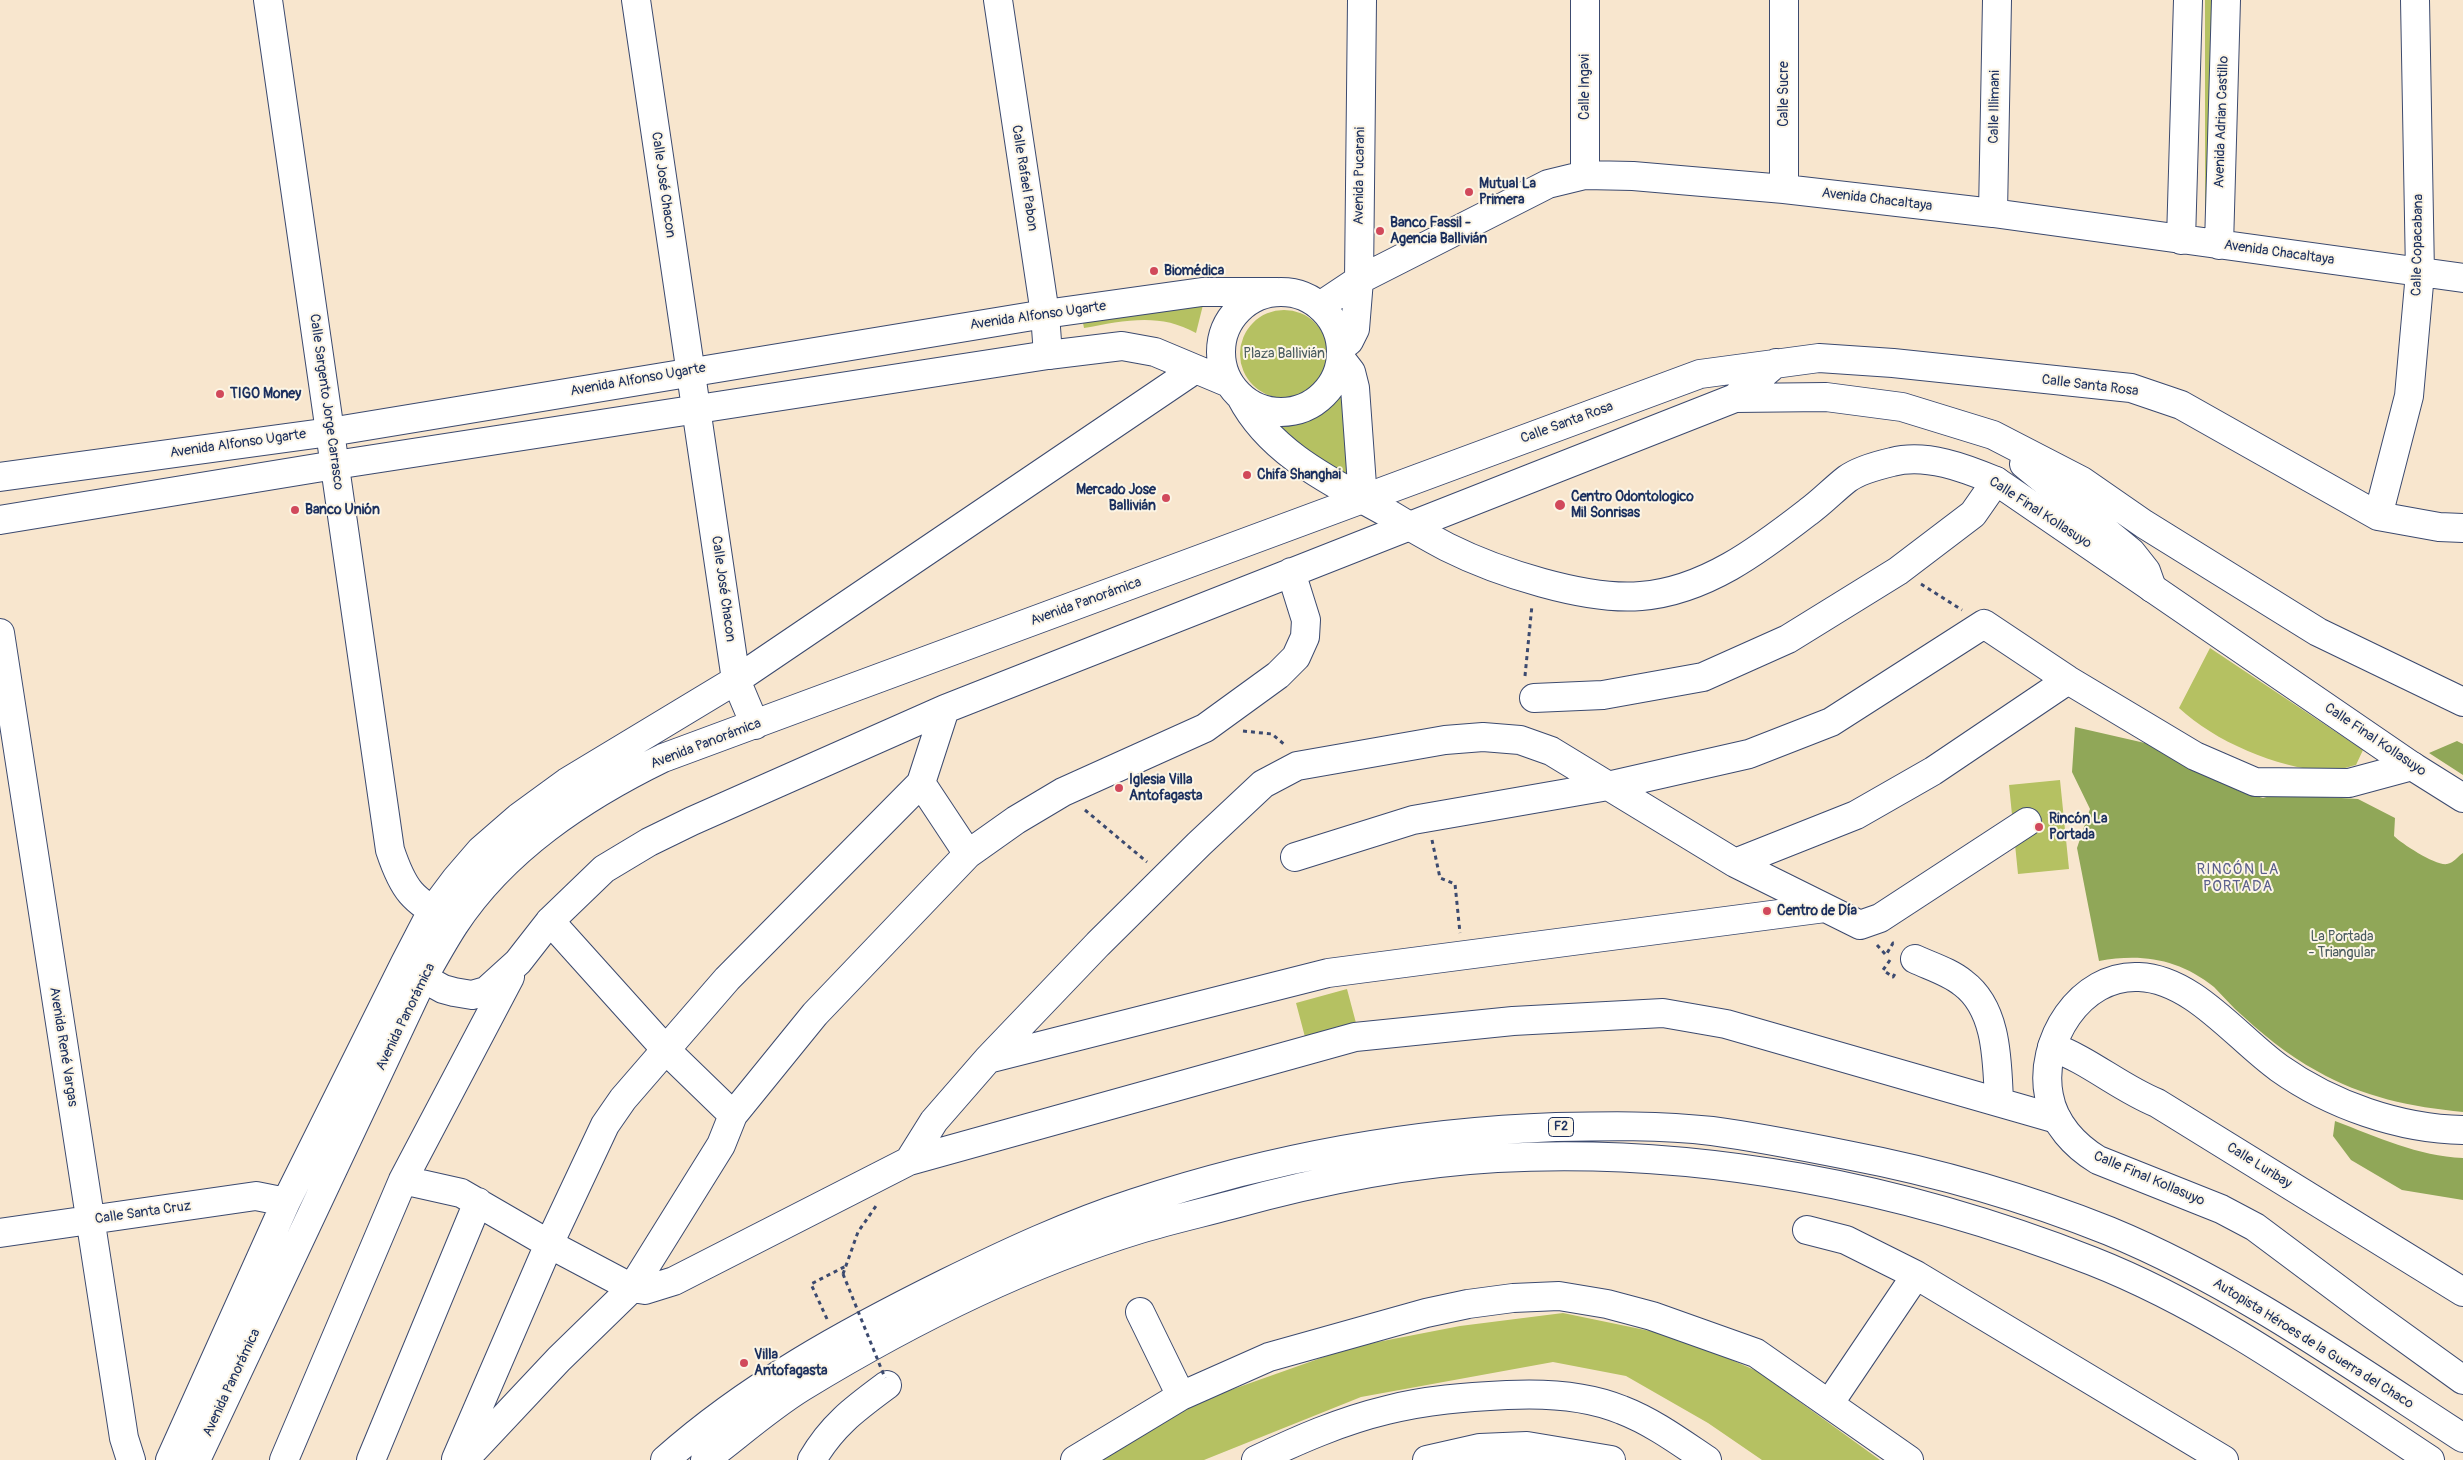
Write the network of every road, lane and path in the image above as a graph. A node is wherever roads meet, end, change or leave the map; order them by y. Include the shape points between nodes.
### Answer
1 (268, 0) edge
2 (636, 0) edge
3 (998, 0) edge
4 (1362, 0) edge
5 (1585, 0) edge
6 (1784, 0) edge
7 (1997, 0) edge
8 (2188, 0) edge
9 (2226, 0) edge
10 (2415, 0) edge
11 (1585, 175) junction
12 (1784, 189) junction
13 (1993, 213) junction
14 (2181, 240) junction
15 (2219, 245) junction
16 (2420, 273) junction
17 (2463, 278) edge
18 (1359, 280) junction
19 (1276, 292) junction
20 (1320, 306) junction
21 (1045, 314) junction
22 (1341, 353) junction
23 (1048, 355) junction
24 (1776, 364) junction
25 (691, 370) junction
26 (1194, 370) junction
27 (1235, 390) junction
28 (1735, 398) junction
29 (697, 410) junction
30 (330, 432) junction
31 (1992, 435) junction
32 (335, 465) junction
33 (0, 477) edge
34 (1996, 481) junction
35 (1363, 499) junction
36 (2378, 516) junction
37 (0, 520) edge
38 (1409, 525) junction
39 (2463, 528) edge
40 (1898, 570) junction
41 (1291, 572) junction
42 (1534, 580) junction
43 (2152, 588) junction
44 (1984, 624) junction
45 (0, 633) edge
46 (736, 680) junction
47 (2068, 680) junction
48 (1529, 689) joint
49 (2463, 702) edge
50 (945, 708) junction
51 (754, 725) junction
52 (1205, 728) junction
53 (1310, 764) junction
54 (2412, 766) junction
55 (920, 783) junction
56 (1608, 786) junction
57 (1063, 792) junction
58 (2463, 798) edge
59 (1428, 817) junction
60 (2027, 822) dead end
61 (968, 854) junction
62 (1295, 857) dead end
63 (1735, 864) junction
64 (1165, 877) junction
65 (1825, 908) junction
66 (443, 918) junction
67 (550, 921) junction
68 (1860, 925) junction
69 (1902, 953) junction
70 (1462, 956) junction
71 (518, 962) junction
72 (423, 978) junction
73 (2052, 1047) junction
74 (667, 1051) junction
75 (988, 1059) junction
76 (1999, 1101) junction
77 (733, 1115) junction
78 (2057, 1119) junction
79 (2463, 1130) edge
80 (908, 1161) junction
81 (403, 1180) junction
82 (880, 1200) dead end
83 (286, 1202) junction
84 (478, 1202) junction
85 (90, 1220) junction
86 (1807, 1230) dead end
87 (0, 1233) edge
88 (549, 1244) junction
89 (846, 1266) junction
90 (1916, 1275) junction
91 (632, 1288) junction
92 (2463, 1292) edge
93 (1140, 1312) dead end
94 (837, 1340) junction
95 (2463, 1380) edge
96 (886, 1381) joint
97 (1181, 1396) junction
98 (1829, 1404) junction
99 (2463, 1438) edge
100 (2210, 1456) edge
101 (131, 1460) edge
102 (170, 1460) edge
103 (196, 1460) edge
104 (284, 1460) edge
105 (371, 1460) edge
106 (455, 1460) edge
107 (464, 1460) edge
108 (665, 1460) edge
109 (705, 1460) edge
110 (812, 1460) edge
111 (1075, 1460) edge
112 (1256, 1460) edge
113 (1428, 1460) edge
114 (1611, 1460) edge
115 (1707, 1460) edge
116 (1909, 1460) edge
117 (2430, 1460) edge

1 - 30 main road, Calle Sargento Jorge Carrasco
2 - 25 main road, Calle José Chacon
3 - 21 main road, Calle Rafael Pabon
4 - 18 main road, Avenida Pucarani
5 - 11 main road, Calle Ingavi
6 - 12 main road, Calle Sucre
7 - 13 main road, Calle Illimani
8 - 14 main road
9 - 15 main road, Avenida Adrian Castillo
10 - 16 main road, Calle Copacabana
11 - 12 main road, Avenida Chacaltaya
11 - 18 main road, Avenida Chacaltaya via 1548,184
12 - 13 main road, Avenida Chacaltaya
13 - 14 main road, Avenida Chacaltaya
14 - 15 main road, Avenida Chacaltaya
15 - 16 main road, Avenida Chacaltaya
16 - 17 main road, Avenida Chacaltaya
16 - 36 main road, Calle Copacabana via 2409,396
18 - 20 main road, Avenida Chacaltaya
18 - 22 main road, Avenida Pucarani via 1355,329
19 - 20 main road via 1300,295
19 - 21 main road, Avenida Alfonso Ugarte via 1202,292
19 - 27 main road via 1245,303 1227,324 1220,351 1222,368
20 - 22 main road via 1334,325
21 - 23 main road, Calle Rafael Pabon
21 - 25 main road, Avenida Alfonso Ugarte
22 - 27 main road via 1334,382 1308,406 1285,413 1261,410
22 - 35 main road via 1355,388
23 - 26 main road via 1122,346 1155,352
23 - 29 main road
24 - 28 main road
24 - 35 main road, Calle Santa Rosa via 1700,374
24 - 36 main road, Calle Santa Rosa via 1819,358 1893,363 2130,388 2181,405
25 - 29 main road, Calle José Chacon
25 - 30 main road, Avenida Alfonso Ugarte
26 - 27 main road
26 - 46 main road, Avenida Panorámica
27 - 35 main road, Calle Final Kollasuyo via 1251,417 1281,448
28 - 31 main road via 1826,397 1902,407
28 - 38 main road
29 - 32 main road
29 - 46 main road, Calle José Chacon
30 - 32 main road, Calle Sargento Jorge Carrasco
30 - 33 main road, Avenida Alfonso Ugarte
31 - 43 main road via 2131,552 2146,571
31 - 49 main road via 2082,481 2144,524 2318,632
32 - 37 main road
32 - 66 main road, Calle Sargento Jorge Carrasco via 390,850 399,880 417,901
34 - 40 main road via 1973,514
34 - 42 main road, Calle Final Kollasuyo via 1965,468 1927,461 1893,461 1850,477 1809,512 1731,567 1687,586 1642,596 1604,596
34 - 43 main road, Calle Final Kollasuyo
35 - 38 main road, Calle Final Kollasuyo
35 - 51 main road, Avenida Panorámica
36 - 39 main road, Calle Santa Rosa
38 - 41 main road
38 - 42 main road, Calle Final Kollasuyo via 1448,548
40 - 44 path
40 - 48 main road via 1788,639 1703,676 1603,695
41 - 50 main road
41 - 52 main road via 1306,620 1305,637 1296,656 1278,676
42 - 48 path
43 - 54 main road, Calle Final Kollasuyo
44 - 47 main road
44 - 56 main road via 1831,722 1749,754
45 - 85 main road, Avenida René Vargas
46 - 51 main road, Calle José Chacon
46 - 66 main road, Avenida Panorámica via 574,777 519,818 481,850 456,879
47 - 54 main road via 2195,756 2255,782 2349,783
47 - 63 main road via 1933,771 1856,815
50 - 55 main road
50 - 67 main road via 649,842 604,869
51 - 66 main road, Avenida Panorámica via 663,758 580,803 535,837
52 - 53 path via 1272,734
52 - 57 main road
53 - 56 main road via 1417,744 1483,737 1520,740 1551,750
53 - 64 main road via 1297,766 1263,784
54 - 58 main road, Calle Final Kollasuyo
55 - 61 main road
55 - 74 main road via 727,979
56 - 59 main road
56 - 63 main road
57 - 61 main road
57 - 64 path
59 - 62 main road
59 - 70 path via 1440,878 1455,884
60 - 68 main road via 1880,918
61 - 77 main road via 815,1014
63 - 65 main road
64 - 75 main road
65 - 68 main road
65 - 70 main road
66 - 72 main road, Avenida Panorámica
66 - 83 main road, Avenida Panorámica
67 - 71 main road
67 - 74 main road
68 - 69 path via 1886,955 1893,943
69 - 69 path via 1906,954 1893,978 1883,970
69 - 76 main road via 1962,982 1978,996 1989,1021 1997,1055
70 - 75 main road via 1328,973
71 - 72 main road via 486,992 472,994 442,989
71 - 81 main road
72 - 103 main road, Avenida Panorámica
73 - 78 main road, Calle Final Kollasuyo via 2047,1074 2049,1097
73 - 79 main road, Calle Final Kollasuyo via 2071,1008 2091,990 2112,980 2139,977 2170,984 2196,997 2248,1044 2314,1090 2396,1121
73 - 92 main road, Calle Luribay via 2067,1052 2157,1103
74 - 77 main road
74 - 88 main road via 623,1099 605,1125
75 - 80 main road via 934,1121
76 - 78 main road
76 - 80 main road via 1726,1024 1663,1013 1513,1021 1355,1037
77 - 91 main road via 720,1145
78 - 95 main road, Calle Final Kollasuyo via 2084,1151 2098,1160 2221,1209 2255,1227
80 - 91 main road via 674,1280 645,1290
81 - 84 main road via 461,1193
81 - 104 main road
82 - 89 path via 858,1232
83 - 85 main road, Calle Santa Cruz via 256,1196
83 - 102 main road, Avenida Panorámica
84 - 88 main road
84 - 105 main road
85 - 87 main road, Calle Santa Cruz
85 - 101 main road, Avenida René Vargas via 124,1438
86 - 90 main road via 1846,1240
88 - 91 main road
88 - 106 main road
89 - 94 path via 811,1284
89 - 96 path, bridge via 843,1274
90 - 98 main road
90 - 100 main road
91 - 107 main road via 559,1358
93 - 97 main road
94 - 99 main road, Autopista Héroes de la Guerra del Chaco / F2 via 880,1316 1053,1234 1132,1203 1289,1159 1386,1141 1494,1129 1615,1126 1710,1131 1890,1163 2008,1195 2109,1232 2232,1292
94 - 108 main road, Autopista Héroes de la Guerra del Chaco / F2 via 781,1373
96 - 110 main road via 836,1426
97 - 98 main road via 1269,1357 1426,1313 1513,1298 1559,1296 1652,1316 1756,1353
97 - 111 main road
98 - 116 main road
109 - 117 main road via 798,1389 978,1292 1062,1257 1139,1230 1297,1187 1391,1170 1496,1158 1706,1163 1880,1194 1998,1227 2094,1262 2186,1306 2278,1359
112 - 115 main road via 1302,1438 1386,1410 1456,1398 1530,1394 1577,1396 1622,1409
113 - 114 main road via 1480,1448 1527,1446

